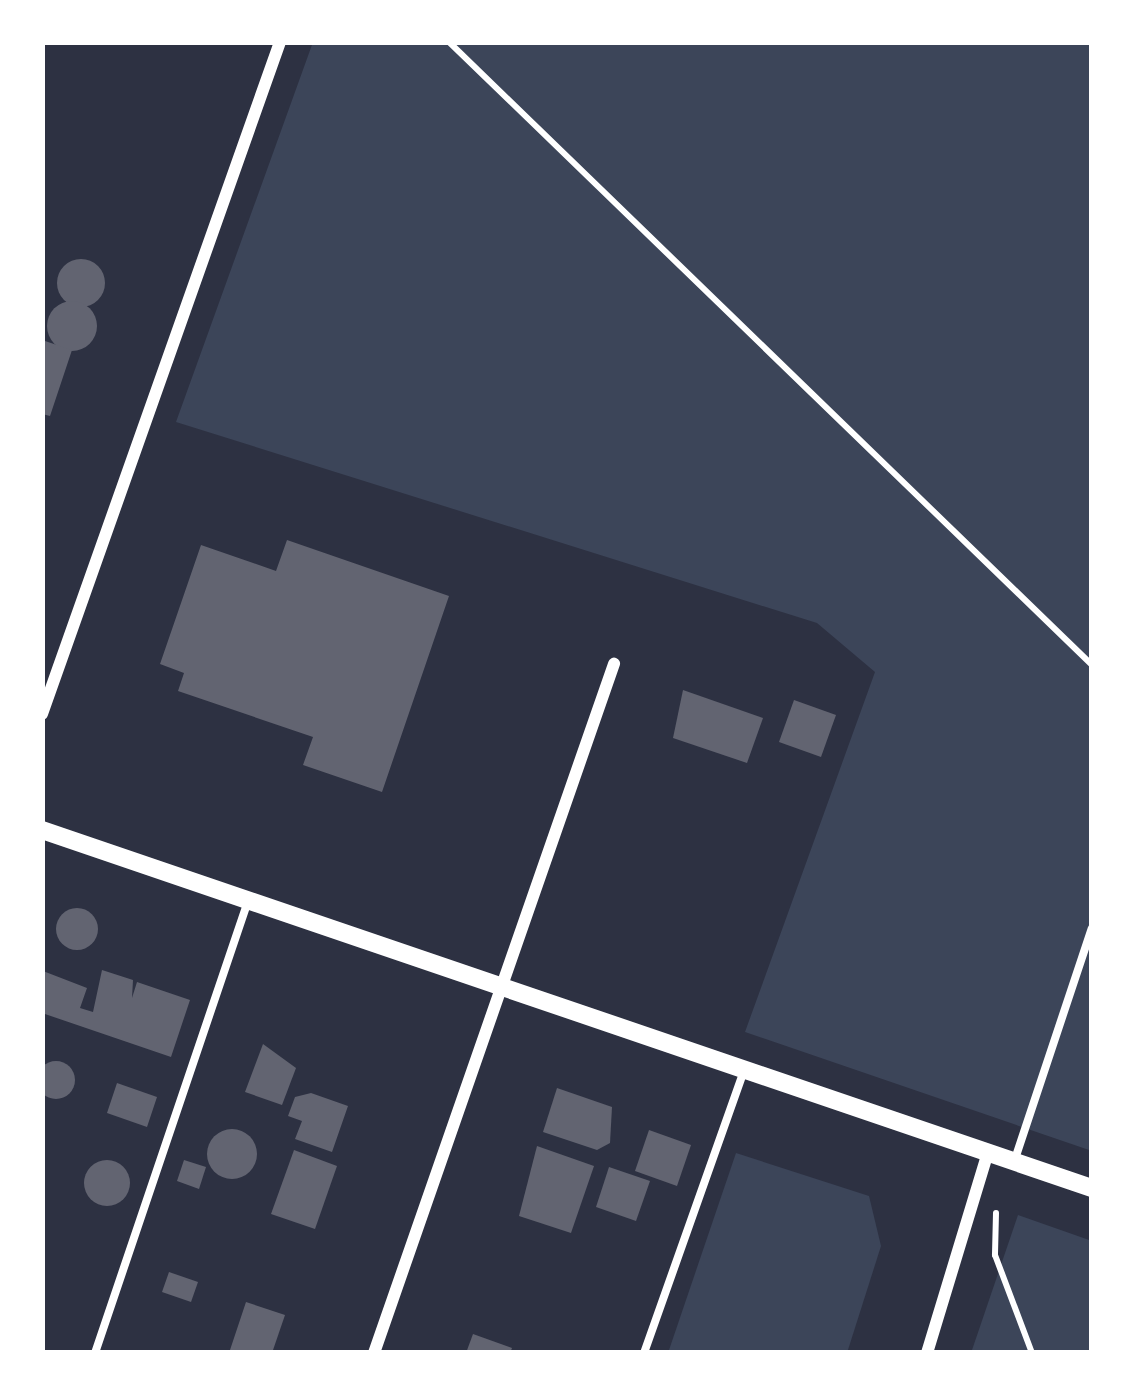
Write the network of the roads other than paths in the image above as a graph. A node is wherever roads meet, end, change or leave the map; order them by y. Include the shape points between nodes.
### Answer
1 (280, 42) edge
2 (614, 664) dead end
3 (42, 714) edge
4 (42, 830) edge
5 (248, 900) junction
6 (1092, 928) edge
7 (500, 986) junction
8 (744, 1069) junction
9 (988, 1152) junction
10 (1014, 1161) junction
11 (1092, 1188) edge
12 (95, 1353) edge
13 (374, 1353) edge
14 (644, 1353) edge
15 (927, 1353) edge

1 - 3 street
2 - 7 street
4 - 5 street
5 - 7 street
5 - 12 lane
6 - 10 lane
7 - 8 street
7 - 13 street
8 - 9 street
8 - 14 lane
9 - 10 street
9 - 15 street
10 - 11 street

